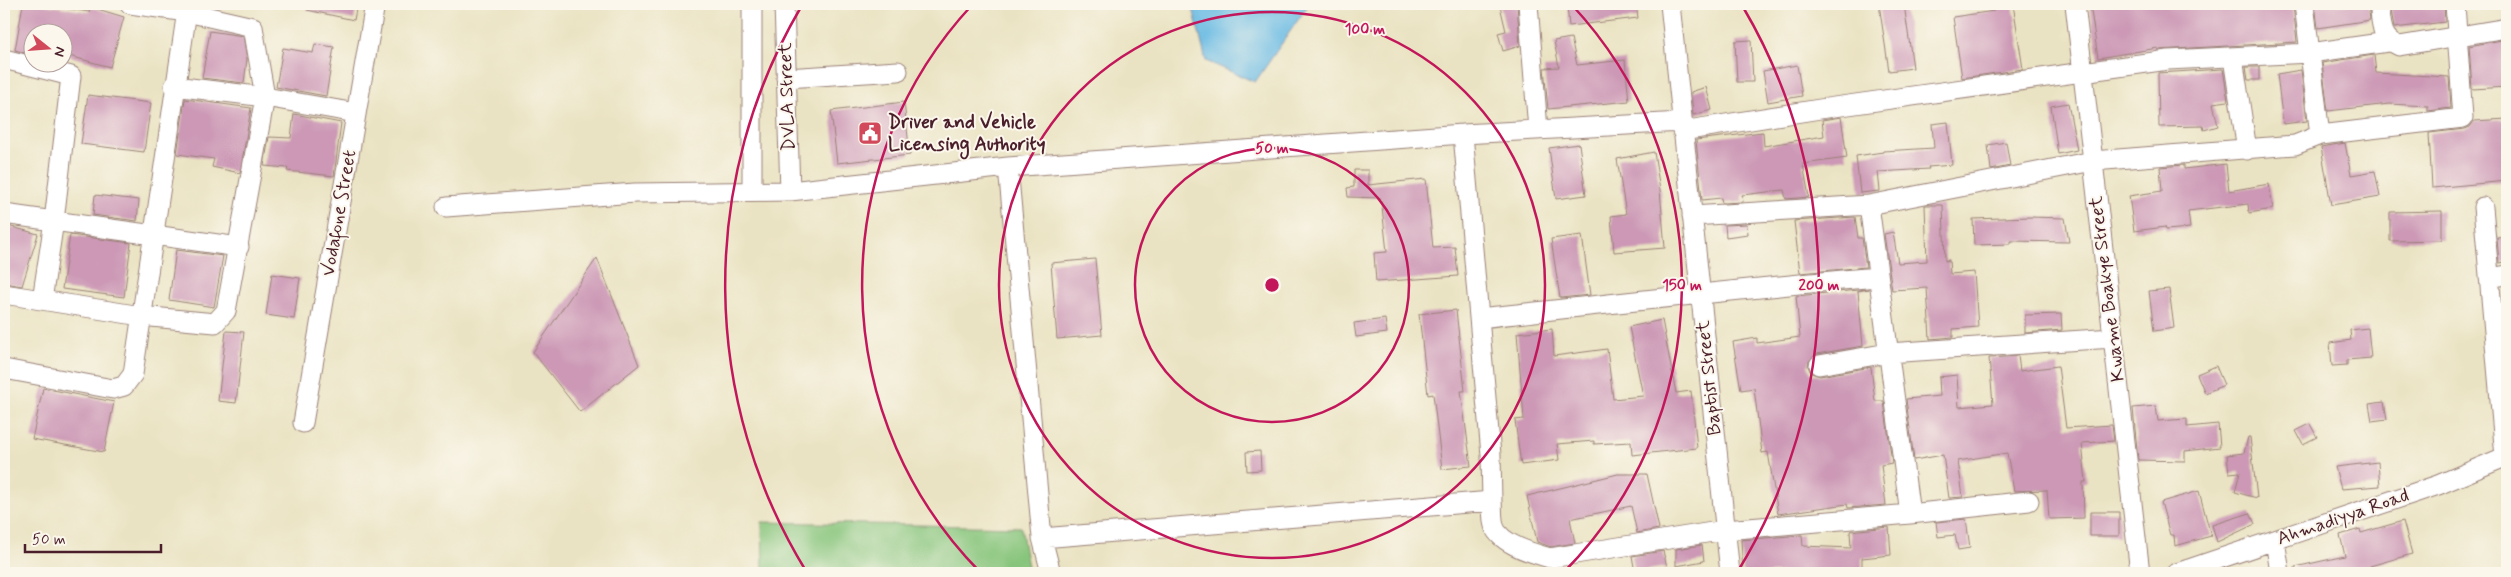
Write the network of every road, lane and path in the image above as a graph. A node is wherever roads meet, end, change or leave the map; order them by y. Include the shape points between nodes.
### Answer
1 (130, 4) edge
2 (375, 4) edge
3 (752, 4) edge
4 (784, 4) edge
5 (1528, 4) edge
6 (1670, 4) edge
7 (2075, 4) edge
8 (2304, 4) edge
9 (2379, 4) edge
10 (2455, 4) edge
11 (187, 8) edge
12 (2507, 28) edge
13 (2458, 36) junction
14 (2388, 42) junction
15 (2310, 53) junction
16 (2233, 58) junction
17 (4, 59) edge
18 (898, 71) dead end
19 (2083, 74) junction
20 (786, 78) junction
21 (174, 86) junction
22 (265, 97) junction
23 (356, 113) junction
24 (1682, 126) junction
25 (1538, 130) junction
26 (1463, 134) junction
27 (2320, 135) junction
28 (2247, 150) junction
29 (2093, 161) junction
30 (1008, 167) junction
31 (752, 190) junction
32 (790, 191) junction
33 (1869, 205) junction
34 (446, 206) dead end
35 (2483, 207) dead end
36 (4, 214) edge
37 (1692, 216) junction
38 (54, 221) junction
39 (153, 233) junction
40 (238, 247) junction
41 (2498, 276) edge
42 (1877, 277) junction
43 (4, 294) edge
44 (1700, 294) junction
45 (42, 300) junction
46 (141, 316) junction
47 (1479, 318) junction
48 (2113, 338) junction
49 (1888, 353) junction
50 (1819, 365) dead end
51 (4, 369) edge
52 (303, 423) dead end
53 (2506, 457) edge
54 (1492, 501) junction
55 (2029, 501) dead end
56 (1910, 514) junction
57 (1725, 530) junction
58 (1042, 538) junction
59 (2275, 540) junction
60 (1051, 573) edge
61 (1730, 573) edge
62 (2140, 573) edge
63 (2177, 573) edge
64 (2280, 573) edge

1 - 11 street
2 - 23 street, Vodafone Street
3 - 31 street
4 - 20 street, DVLA Street
5 - 25 street
6 - 24 street, Baptist Street
7 - 19 street, Kwame Boakye Street
8 - 15 street
9 - 14 street via 2383,34
10 - 13 street
11 - 21 street
11 - 22 street via 253,27
12 - 13 street
13 - 14 street via 2399,46
13 - 27 street via 2463,118
14 - 15 street
15 - 16 street
15 - 27 street
16 - 19 street via 2168,60
16 - 28 street
17 - 38 street via 71,76
18 - 20 street
19 - 24 street
19 - 29 street, Kwame Boakye Street
20 - 32 street, DVLA Street
21 - 22 street
21 - 39 street
22 - 23 street
22 - 40 street
23 - 52 street, Vodafone Street
24 - 25 street
24 - 37 street, Baptist Street
25 - 26 street
26 - 30 street
26 - 47 street
27 - 28 street via 2295,145
28 - 29 street
29 - 33 street
29 - 48 street, Kwame Boakye Street
30 - 32 street
30 - 58 street
31 - 32 street
31 - 34 street via 635,193
33 - 37 street
33 - 42 street
35 - 41 street
36 - 38 street
37 - 44 street, Baptist Street
38 - 39 street
38 - 45 street
39 - 40 street
39 - 46 street
40 - 46 street via 226,310 215,323
41 - 53 street
42 - 44 street
42 - 49 street
43 - 45 street
44 - 47 street
44 - 57 street, Baptist Street
45 - 46 street
46 - 51 street via 132,374 124,386 113,389
47 - 54 street
48 - 49 street
48 - 62 street, Kwame Boakye Street
49 - 50 street
49 - 56 street
53 - 59 street, Ahmadiyya Road via 2438,485
54 - 57 street via 1497,532 1528,552 1550,558
54 - 58 street
55 - 56 street
56 - 57 street
57 - 61 street, Baptist Street
58 - 60 street
59 - 63 street, Ahmadiyya Road
59 - 64 street

